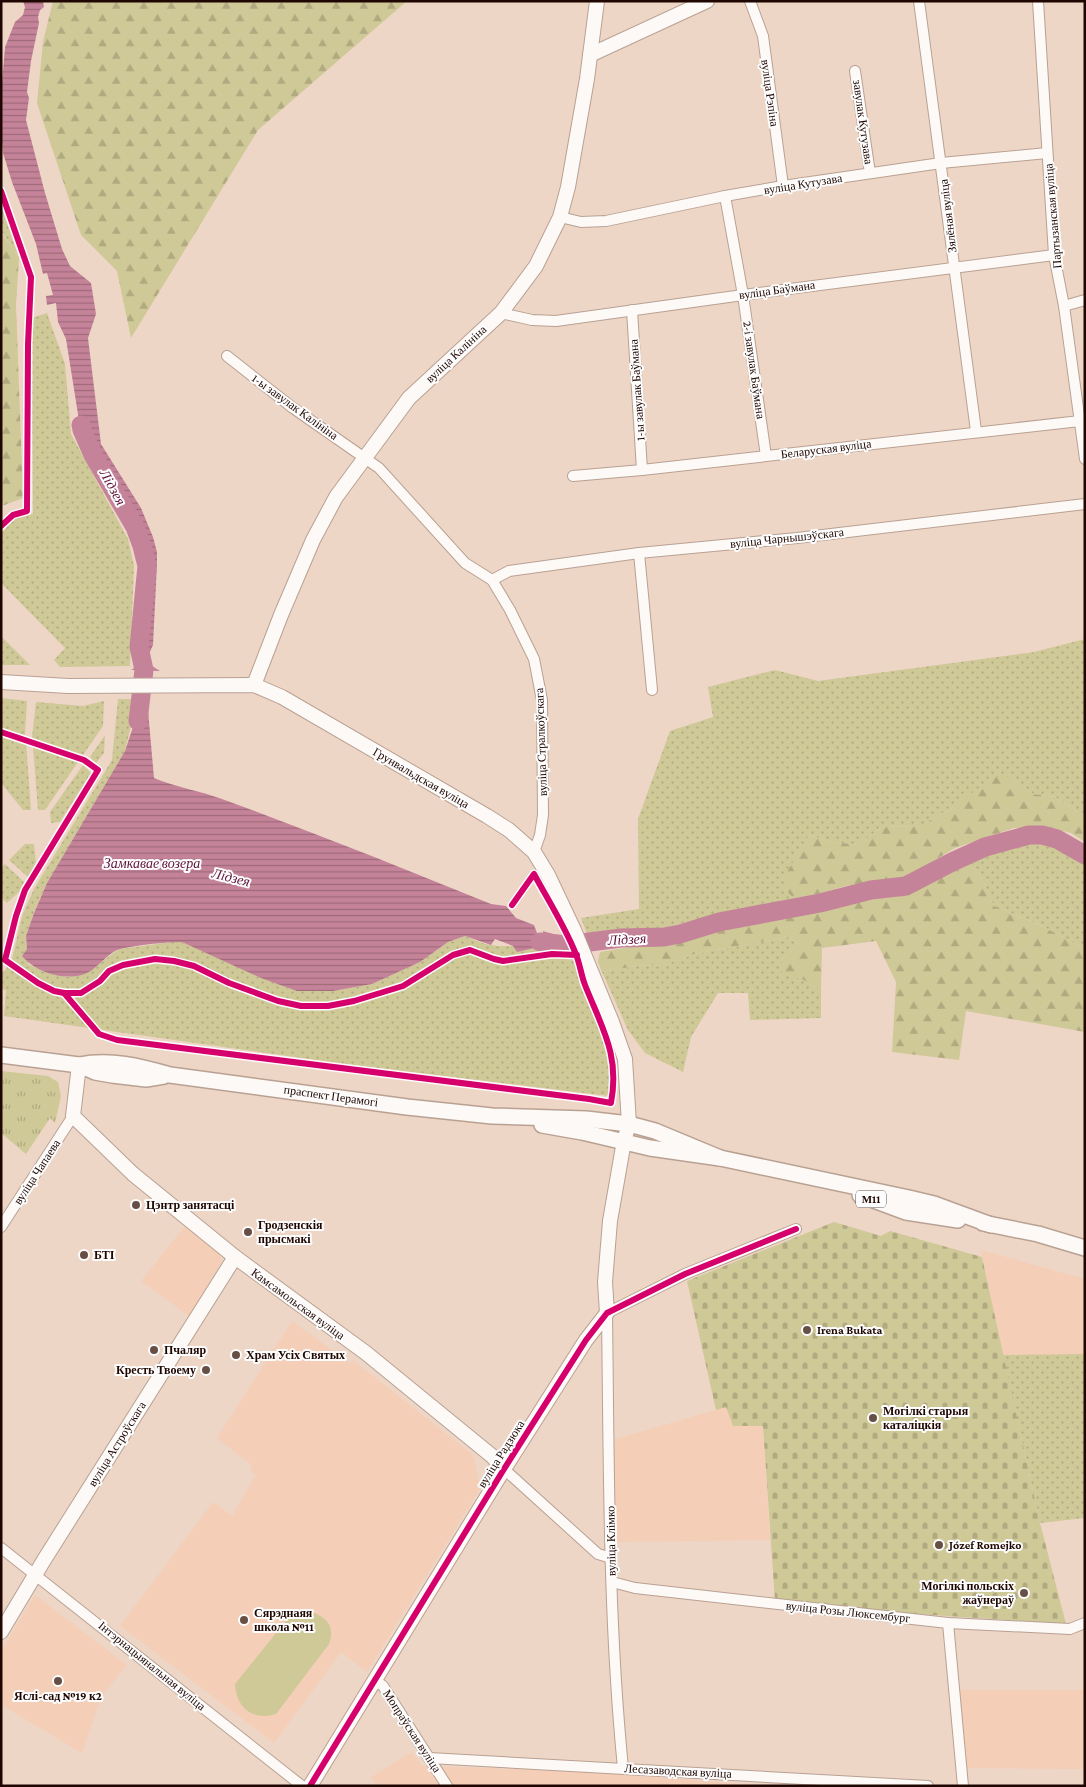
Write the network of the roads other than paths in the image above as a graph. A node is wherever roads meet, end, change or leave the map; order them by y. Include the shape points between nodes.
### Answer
1 (596, 1) edge
2 (707, 1) edge
3 (750, 1) edge
4 (919, 1) edge
5 (1038, 1) edge
6 (590, 54) junction
7 (856, 71) dead end
8 (1047, 153) junction
9 (941, 163) junction
10 (870, 173) junction
11 (783, 186) junction
12 (725, 196) junction
13 (560, 216) junction
14 (1054, 255) junction
15 (954, 267) junction
16 (743, 294) junction
17 (1085, 300) edge
18 (1064, 306) junction
19 (632, 310) junction
20 (501, 313) junction
21 (227, 356) dead end
22 (1080, 421) junction
23 (976, 431) junction
24 (766, 456) junction
25 (365, 457) junction
26 (1085, 459) edge
27 (642, 470) junction
28 (573, 476) dead end
29 (1085, 504) edge
30 (639, 553) junction
31 (492, 580) junction
32 (1, 682) edge
33 (254, 685) junction
34 (652, 690) dead end
35 (534, 852) junction
36 (1, 1055) edge
37 (79, 1065) junction
38 (73, 1116) junction
39 (492, 1116) junction
40 (629, 1124) junction
41 (624, 1141) junction
42 (720, 1158) junction
43 (1, 1228) edge
44 (796, 1229) dead end
45 (1085, 1248) edge
46 (235, 1257) junction
47 (607, 1314) junction
48 (504, 1469) junction
49 (1, 1548) edge
50 (611, 1558) junction
51 (36, 1574) junction
52 (612, 1582) junction
53 (1085, 1623) edge
54 (948, 1624) junction
55 (1, 1632) edge
56 (374, 1679) junction
57 (429, 1758) junction
58 (623, 1768) junction
59 (302, 1786) edge
60 (310, 1786) edge
61 (447, 1786) edge
62 (928, 1786) edge
63 (962, 1786) edge

1 - 6 street, вуліца Калініна
2 - 6 street
3 - 11 street, вуліца Рэпіна via 763,36
4 - 9 street, Зялёная вуліца
5 - 8 street, Партызанская вуліца
6 - 13 street, вуліца Калініна via 578,138
7 - 10 street, завулак Кутузава
8 - 9 street, вуліца Кутузава
8 - 14 street, Партызанская вуліца
9 - 10 street, вуліца Кутузава
9 - 15 street, Зялёная вуліца
10 - 11 street, вуліца Кутузава
11 - 12 street, вуліца Кутузава
12 - 13 street, вуліца Кутузава via 606,221 581,222
12 - 16 street, 2-і завулак Баўмана
13 - 20 street, вуліца Калініна via 536,266
14 - 15 street, вуліца Баўмана
14 - 18 street, Партызанская вуліца
15 - 16 street, вуліца Баўмана
15 - 23 street, Зялёная вуліца
16 - 19 street, вуліца Баўмана
16 - 24 street, 2-і завулак Баўмана
17 - 18 street
18 - 22 street, Партызанская вуліца
19 - 20 street, вуліца Баўмана via 556,320 532,320
19 - 27 street, 1-ы завулак Баўмана
20 - 25 street, вуліца Калініна via 409,398
21 - 25 street, 1-ы завулак Калініна via 292,408
22 - 23 street, Беларуская вуліца
22 - 26 street, Партызанская вуліца
23 - 24 street, Беларуская вуліца
24 - 27 street, Беларуская вуліца
25 - 31 street, вуліца Стралкоўскага via 379,468 464,563
25 - 33 street, вуліца Калініна via 336,497 313,540
27 - 28 street, Беларуская вуліца
29 - 30 street, вуліца Чарнышэўскага
30 - 31 street, вуліца Чарнышэўскага via 508,571
30 - 34 street
31 - 35 street, вуліца Стралкоўскага via 534,658 542,700 543,815
32 - 33 street, Грунвальдская вуліца via 68,686
33 - 35 street, Грунвальдская вуліца via 282,697 487,816
35 - 40 street, Грунвальдская вуліца via 574,930 612,1022 625,1060
36 - 37 main road, праспект Перамогі
37 - 38 street
37 - 39 main road, праспект Перамогі via 114,1063 170,1075
38 - 43 street, вуліца Чапаева
38 - 46 street, Камсамольская вуліца via 132,1174
39 - 40 main road, праспект Перамогі via 586,1118
39 - 41 main road, праспект Перамогі
40 - 41 street, Грунвальдская вуліца
40 - 42 main road, праспект Перамогі / М11 via 655,1131
41 - 42 main road, праспект Перамогі / М11
41 - 47 street, Грунвальдская вуліца via 610,1221 605,1282
42 - 45 main road, праспект Перамогі / М11 via 802,1175 906,1212 1038,1234
44 - 47 street, вуліца Радзюка via 685,1274
46 - 48 street, Камсамольская вуліца via 366,1353
46 - 51 street, вуліца Астроўскага
47 - 48 street, вуліца Радзюка via 586,1340
47 - 50 street, вуліца Клімко
48 - 50 street, Камсамольская вуліца via 598,1554
48 - 56 street, вуліца Радзюка
49 - 51 street, Інтэрнацыянальная вуліца
50 - 52 street, вуліца Клімко
51 - 55 street, вуліца Астроўскага
51 - 59 street, Інтэрнацыянальная вуліца
52 - 54 street, вуліца Розы Люксембург via 635,1588
52 - 58 street, вуліца Клімко via 616,1699
53 - 54 street, вуліца Розы Люксембург via 1070,1629
54 - 63 street
56 - 57 street, Мопраўская вуліца via 383,1686
56 - 60 street, вуліца Радзюка
57 - 58 street, Лесазаводская вуліца
57 - 61 street, Мопраўская вуліца
58 - 62 street, Лесазаводская вуліца

